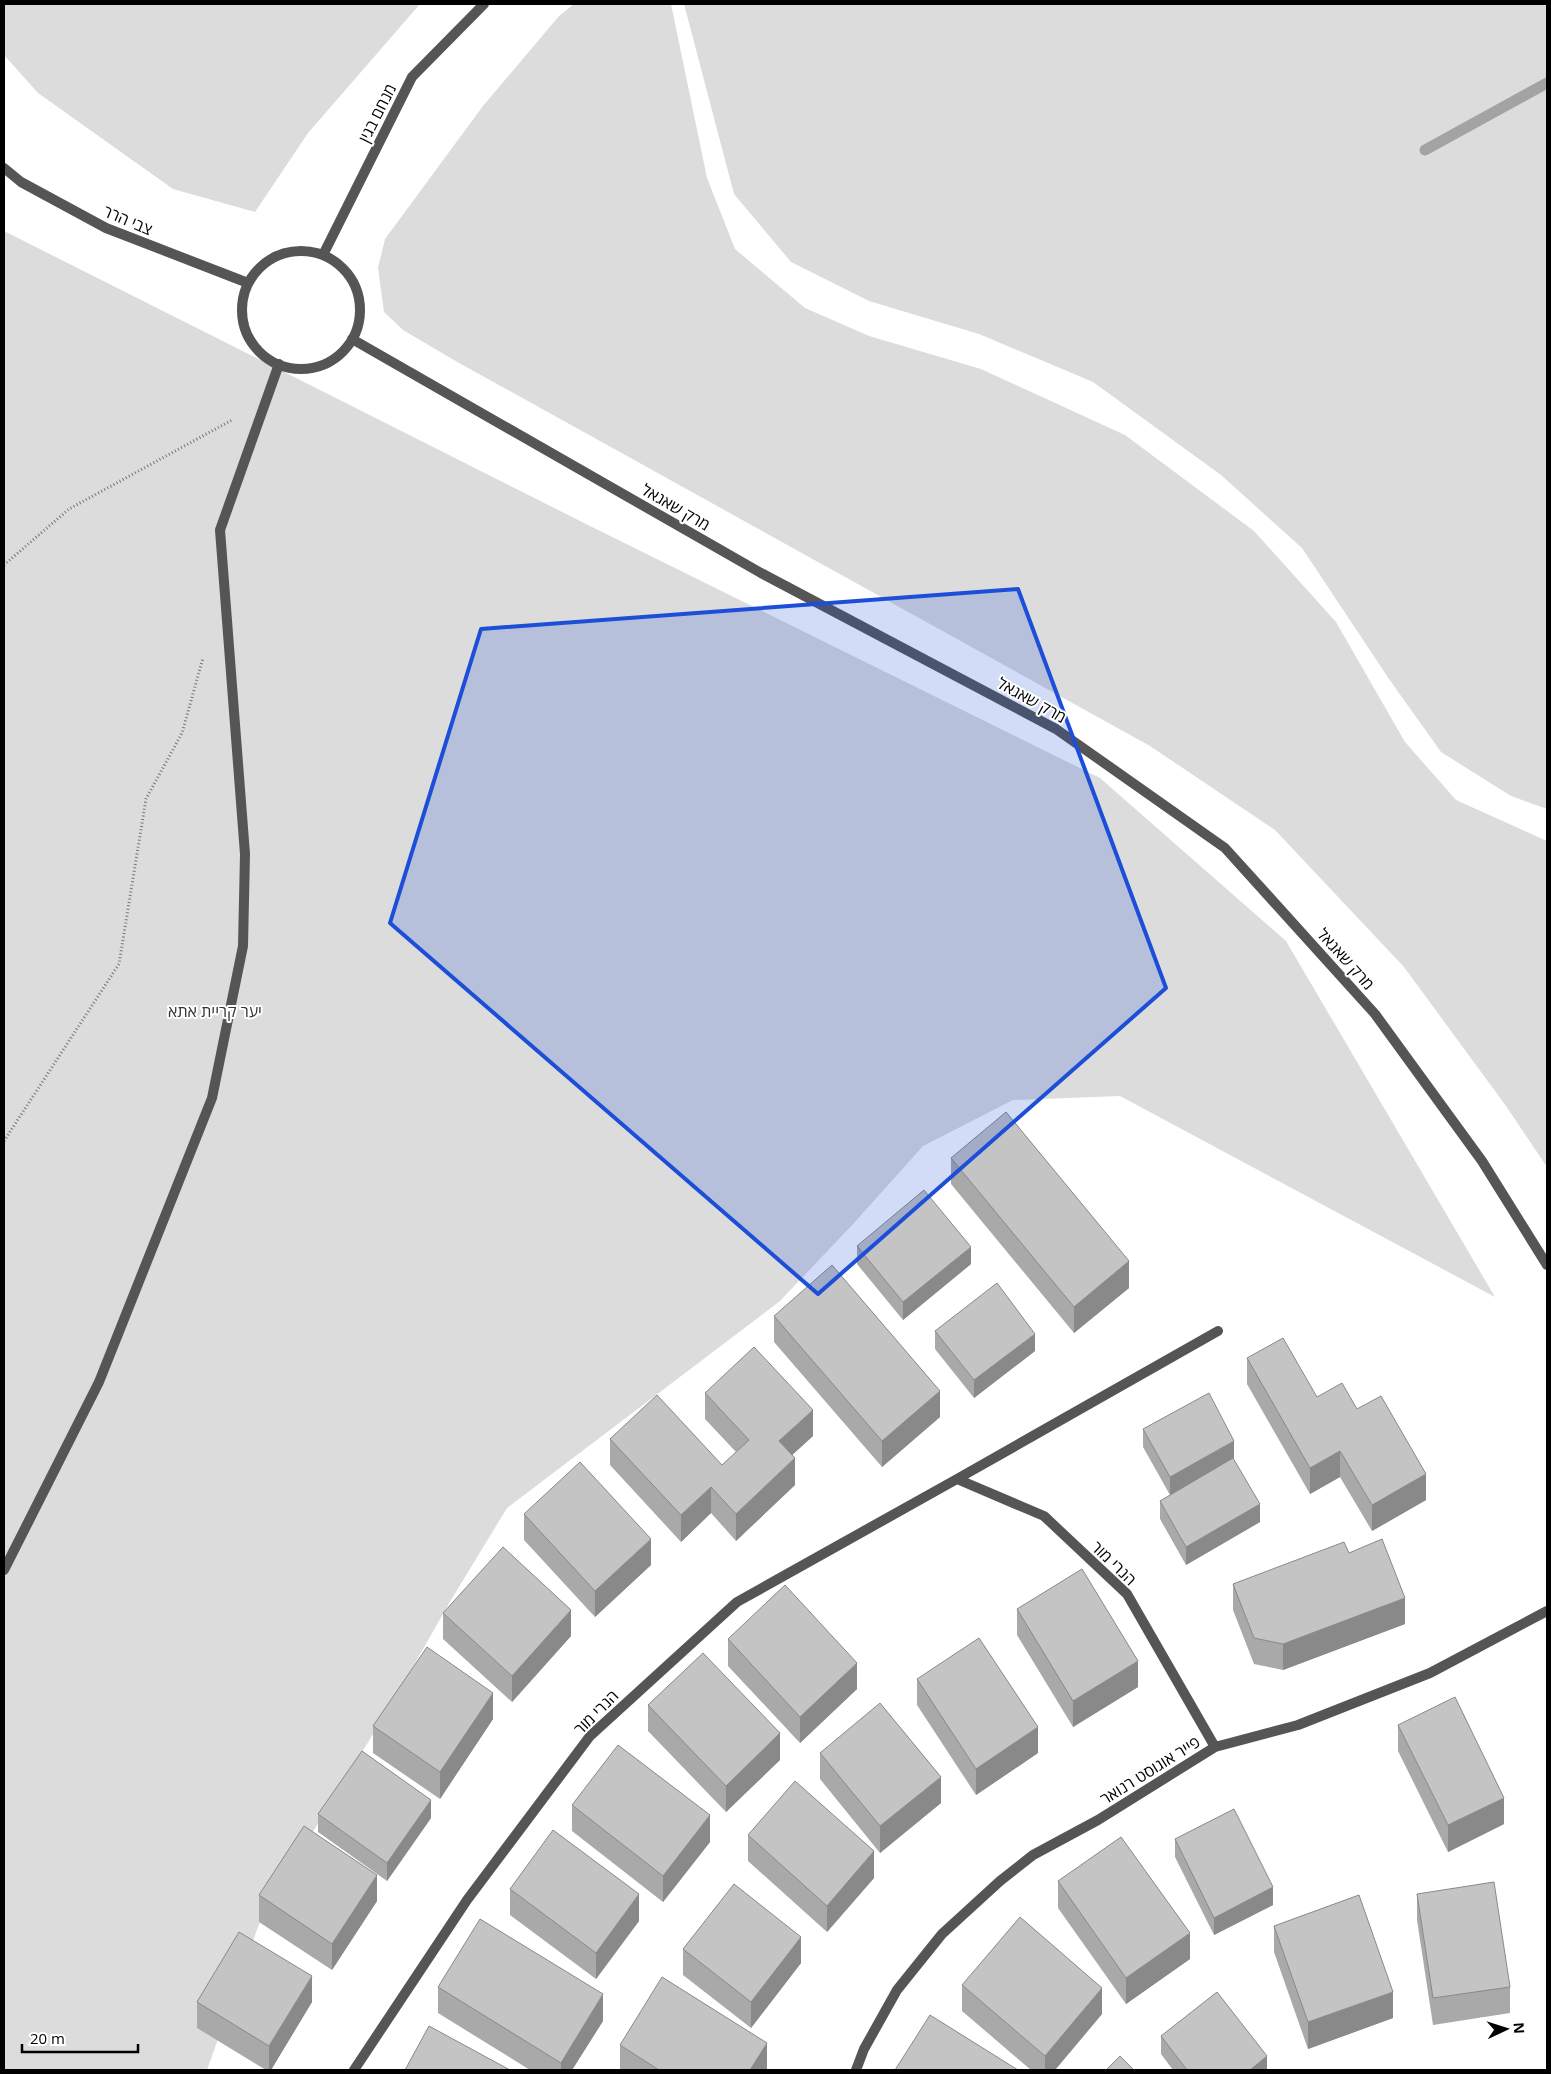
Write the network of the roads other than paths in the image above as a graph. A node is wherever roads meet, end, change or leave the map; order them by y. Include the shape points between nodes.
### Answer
1 (484, 4) edge
2 (4, 168) edge
3 (323, 255) junction
4 (248, 283) junction
5 (352, 339) junction
6 (279, 364) junction
7 (1547, 1265) edge
8 (1218, 1332) dead end
9 (957, 1479) junction
10 (4, 1570) edge
11 (1547, 1611) edge
12 (1215, 1747) junction
13 (354, 2070) edge
14 (856, 2070) edge

1 - 3 street, מנחם בגין via 412,77
2 - 4 street, צבי הרר via 21,182 106,228
3 - 4 street via 288,251 258,269
3 - 5 street via 340,266 352,281 359,300 358,320
4 - 6 street via 242,301 243,321 249,339 262,354
5 - 6 street via 341,353 311,368
5 - 7 street, מרק שאגאל via 761,573 1056,729 1225,848 1375,1014 1482,1161
6 - 10 street via 220,530 245,854 244,946 212,1098 99,1382
8 - 9 street, הנרי מור
9 - 12 street, הנרי מור via 1044,1516 1127,1594
9 - 13 street, הנרי מור via 737,1602 590,1736 467,1900
11 - 12 street, פייר אוגוסט רנואר via 1430,1673 1298,1726
12 - 14 street, פייר אוגוסט רנואר via 1098,1820 1033,1855 993,1887 942,1934 897,1990

